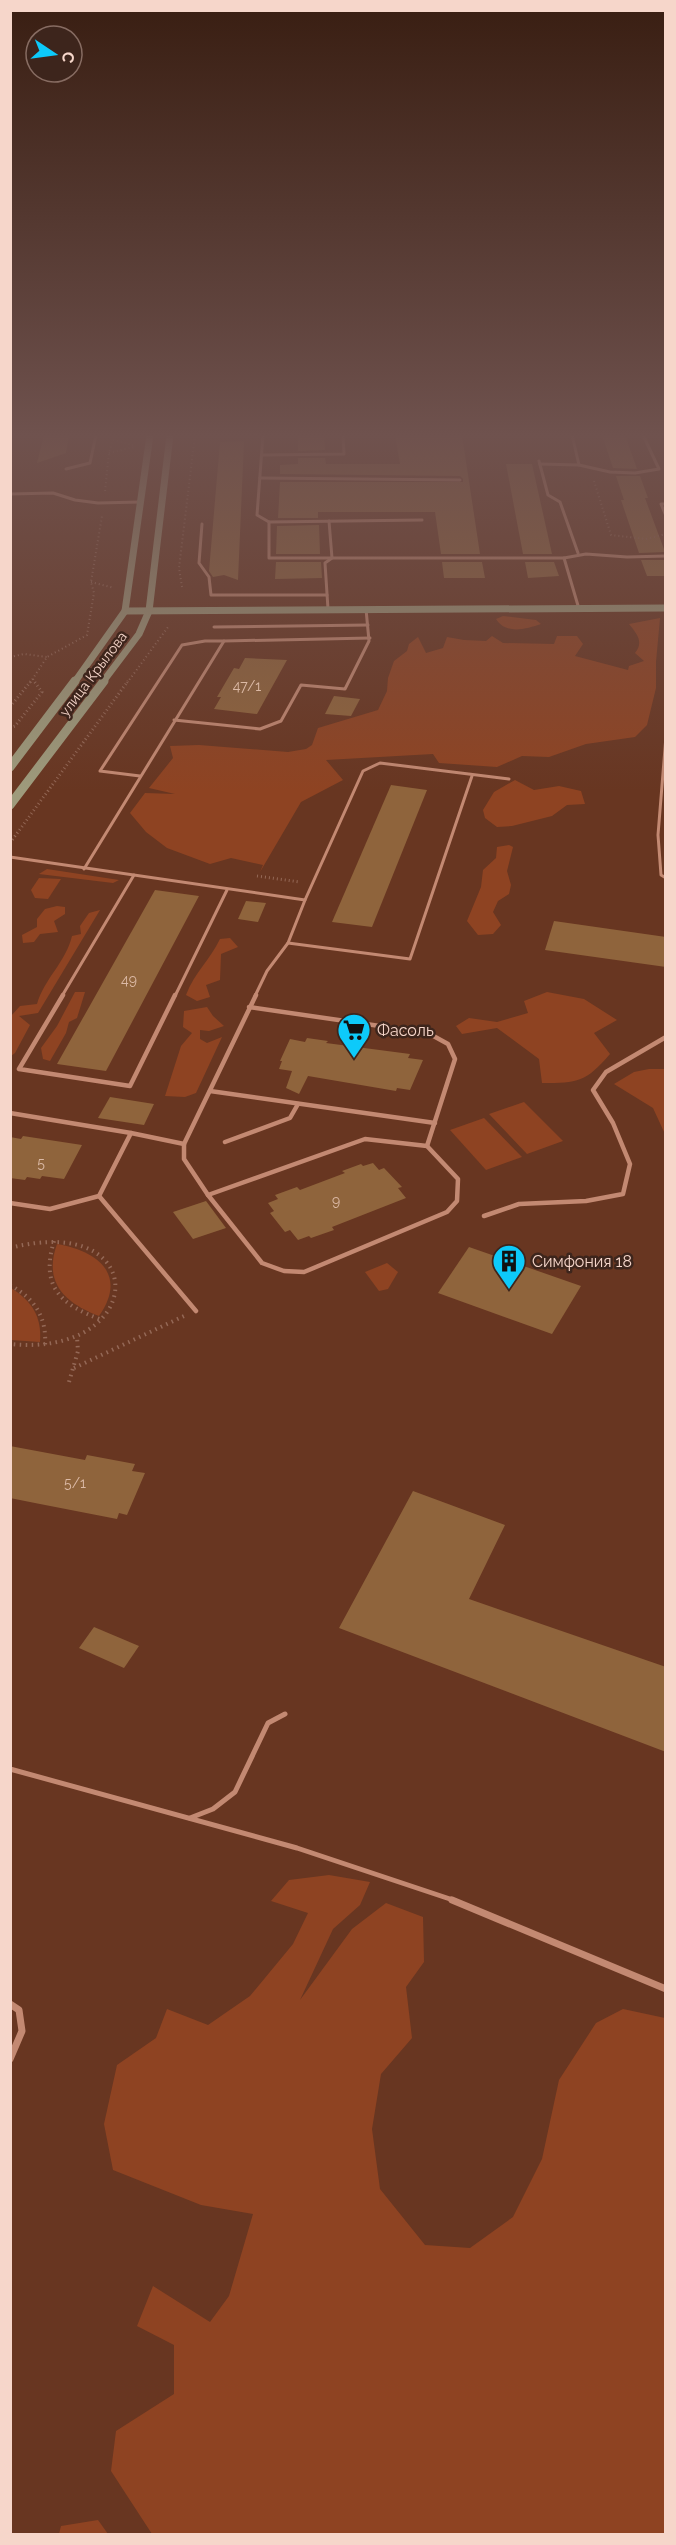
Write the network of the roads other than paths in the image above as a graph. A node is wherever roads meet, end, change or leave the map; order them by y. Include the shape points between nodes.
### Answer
1 (132, 554) edge
2 (156, 554) edge
3 (200, 554) edge
4 (269, 554) edge
5 (332, 554) edge
6 (576, 554) edge
7 (609, 554) edge
8 (666, 556) edge
9 (332, 558) junction
10 (564, 558) junction
11 (327, 596) junction
12 (666, 608) edge
13 (328, 609) junction
14 (366, 609) junction
15 (579, 609) junction
16 (124, 611) junction
17 (149, 611) junction
18 (368, 625) junction
19 (214, 627) dead end
20 (370, 638) junction
21 (224, 641) junction
22 (174, 720) junction
23 (666, 736) edge
24 (10, 767) edge
25 (140, 776) junction
26 (472, 776) junction
27 (509, 779) dead end
28 (10, 805) edge
29 (10, 857) edge
30 (84, 868) junction
31 (134, 875) junction
32 (666, 878) edge
33 (227, 890) junction
34 (305, 900) junction
35 (288, 943) junction
36 (249, 1007) junction
37 (666, 1037) edge
38 (210, 1091) junction
39 (298, 1104) junction
40 (10, 1113) edge
41 (435, 1124) junction
42 (131, 1133) junction
43 (225, 1142) dead end
44 (184, 1144) junction
45 (427, 1146) junction
46 (208, 1195) junction
47 (99, 1196) junction
48 (10, 1203) edge
49 (484, 1216) dead end
50 (195, 1311) road end
51 (285, 1714) dead end
52 (10, 1769) edge
53 (189, 1818) junction
54 (666, 1989) edge
55 (10, 2004) edge
56 (10, 2059) edge

1 - 16 main road, улица Крылова
2 - 17 main road, улица Крылова
3 - 11 lane via 199,563 209,577 210,595
4 - 9 lane via 269,558
5 - 9 lane
6 - 10 lane
7 - 8 lane
9 - 10 lane
9 - 11 lane via 325,563
10 - 15 lane
11 - 13 lane
12 - 15 main road
13 - 14 main road
13 - 17 main road
14 - 15 main road
14 - 18 lane
16 - 17 main road
16 - 24 main road, улица Крылова
17 - 28 main road, улица Крылова via 139,634
18 - 19 lane
18 - 20 lane
20 - 21 lane
20 - 22 lane via 345,689 301,685 281,722 260,729
21 - 22 lane
21 - 25 lane via 182,645 100,771
22 - 25 lane
23 - 32 lane via 658,835 661,875
25 - 30 lane
26 - 27 lane
26 - 34 lane via 380,764 363,771
26 - 35 lane via 410,959
29 - 30 lane
30 - 31 lane
31 - 33 lane
31 - 33 lane via 19,1069 130,1086
33 - 34 lane
34 - 35 lane
35 - 36 lane via 267,971
36 - 38 lane
36 - 41 lane via 428,1033 448,1044 455,1059
37 - 49 lane via 606,1072 593,1090 613,1123 630,1164 623,1194 586,1201 519,1204
38 - 39 lane
38 - 44 lane
39 - 41 lane
39 - 43 lane via 290,1118
40 - 42 lane
41 - 45 lane
42 - 44 lane
42 - 47 lane
44 - 46 lane via 184,1159
45 - 46 lane via 364,1139
45 - 46 lane via 458,1179 458,1201 447,1212 303,1272 284,1271 262,1263
47 - 48 lane via 50,1209
47 - 50 lane
51 - 53 lane via 268,1723 235,1792 213,1809
52 - 53 lane
53 - 54 lane via 392,1878 510,1921
55 - 56 lane via 19,2010 22,2031

